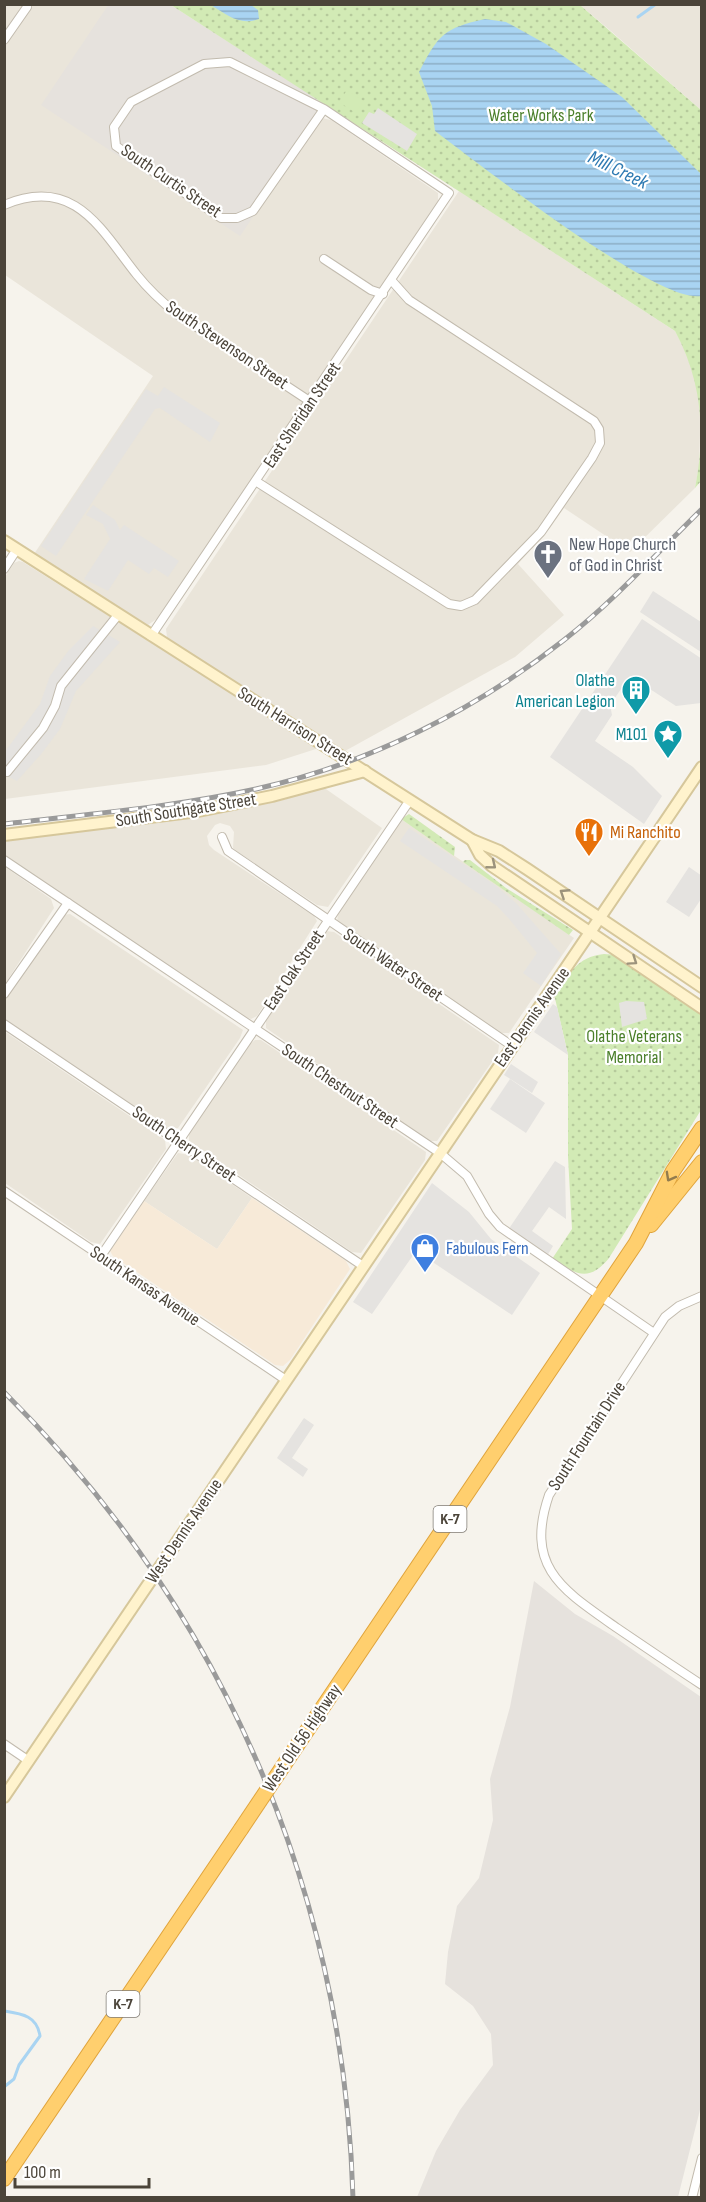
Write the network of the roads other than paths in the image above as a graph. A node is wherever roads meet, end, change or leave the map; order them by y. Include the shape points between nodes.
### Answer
1 (27, 7) dead end
2 (4, 40) edge
3 (324, 109) junction
4 (449, 193) joint
5 (4, 205) edge
6 (324, 259) dead end
7 (392, 280) junction
8 (383, 294) junction
9 (311, 402) junction
10 (257, 482) junction
11 (4, 541) edge
12 (17, 549) junction
13 (4, 569) edge
14 (118, 615) junction
15 (151, 636) junction
16 (702, 767) edge
17 (365, 771) junction
18 (7, 772) dead end
19 (410, 800) junction
20 (4, 835) edge
21 (222, 837) dead end
22 (471, 840) junction
23 (4, 860) edge
24 (68, 903) junction
25 (600, 917) junction
26 (328, 921) junction
27 (591, 932) junction
28 (702, 987) edge
29 (4, 994) edge
30 (702, 1008) edge
31 (4, 1023) edge
32 (255, 1028) junction
33 (512, 1046) junction
34 (702, 1128) edge
35 (179, 1141) junction
36 (440, 1153) junction
37 (702, 1162) edge
38 (4, 1191) edge
39 (636, 1243) junction
40 (101, 1256) junction
41 (363, 1266) junction
42 (599, 1296) junction
43 (702, 1296) edge
44 (654, 1333) junction
45 (286, 1380) junction
46 (702, 1685) edge
47 (4, 1744) edge
48 (29, 1761) junction
49 (4, 1797) edge
50 (702, 2158) edge
51 (4, 2179) edge
52 (692, 2198) edge

1 - 2 street
3 - 3 street, South Curtis Street via 253,211 237,218 221,218 116,146 114,127 131,102 204,64 230,62
3 - 4 street, South Curtis Street
4 - 7 street, East Sheridan Street
5 - 9 street, South Stevenson Street via 41,198 84,211 103,228 158,298 177,314
6 - 8 street
7 - 8 street, East Sheridan Street
7 - 10 street via 409,300 594,421 600,443 592,458 541,532 475,600 461,606 449,604
8 - 9 street, East Sheridan Street
9 - 10 street, East Sheridan Street
10 - 15 street, East Sheridan Street
11 - 12 street, South Harrison Street
12 - 13 street
12 - 14 street, South Harrison Street
14 - 15 street, South Harrison Street
14 - 18 street via 61,686 43,728
15 - 17 street, South Harrison Street
16 - 25 street, East Dennis Avenue
17 - 19 street, South Harrison Street
17 - 20 street, South Southgate Street via 198,811
19 - 22 street, South Harrison Street
19 - 26 street, East Oak Street
21 - 26 street, South Water Street via 228,851
25 -> 22 street, South Harrison Street via 499,851
22 -> 27 street, South Harrison Street via 492,866
23 - 24 street, South Chestnut Street
24 - 29 street
24 - 32 street, South Chestnut Street
25 - 27 street, East Dennis Avenue
25 - 28 street, South Harrison Street
26 - 32 street, East Oak Street
26 - 33 street, South Water Street
27 -> 30 street, South Harrison Street
27 - 33 street, East Dennis Avenue
31 - 35 street, South Cherry Street
32 - 35 street, East Oak Street
32 - 36 street, South Chestnut Street
33 - 36 street, East Dennis Avenue
34 -> 39 highway, K-7 via 673,1171
35 - 40 street, East Oak Street
35 - 41 street, South Cherry Street
36 - 41 street, East Dennis Avenue
36 - 42 street, South Chestnut Street via 468,1176 500,1227
37 - 39 highway, K-7
38 - 40 street, South Kansas Avenue
39 - 42 highway, K-7
40 - 45 street, South Kansas Avenue
41 - 45 street, West Dennis Avenue
42 - 44 street, South Chestnut Street
42 - 51 highway, West Old 56 Highway / K-7, bridge
43 - 44 street, South Fountain Drive via 672,1312
44 - 46 street, South Fountain Drive via 549,1495 541,1543 552,1575 566,1592
45 - 48 street, West Dennis Avenue
47 - 48 street
48 - 49 street, West Dennis Avenue
50 - 52 street

